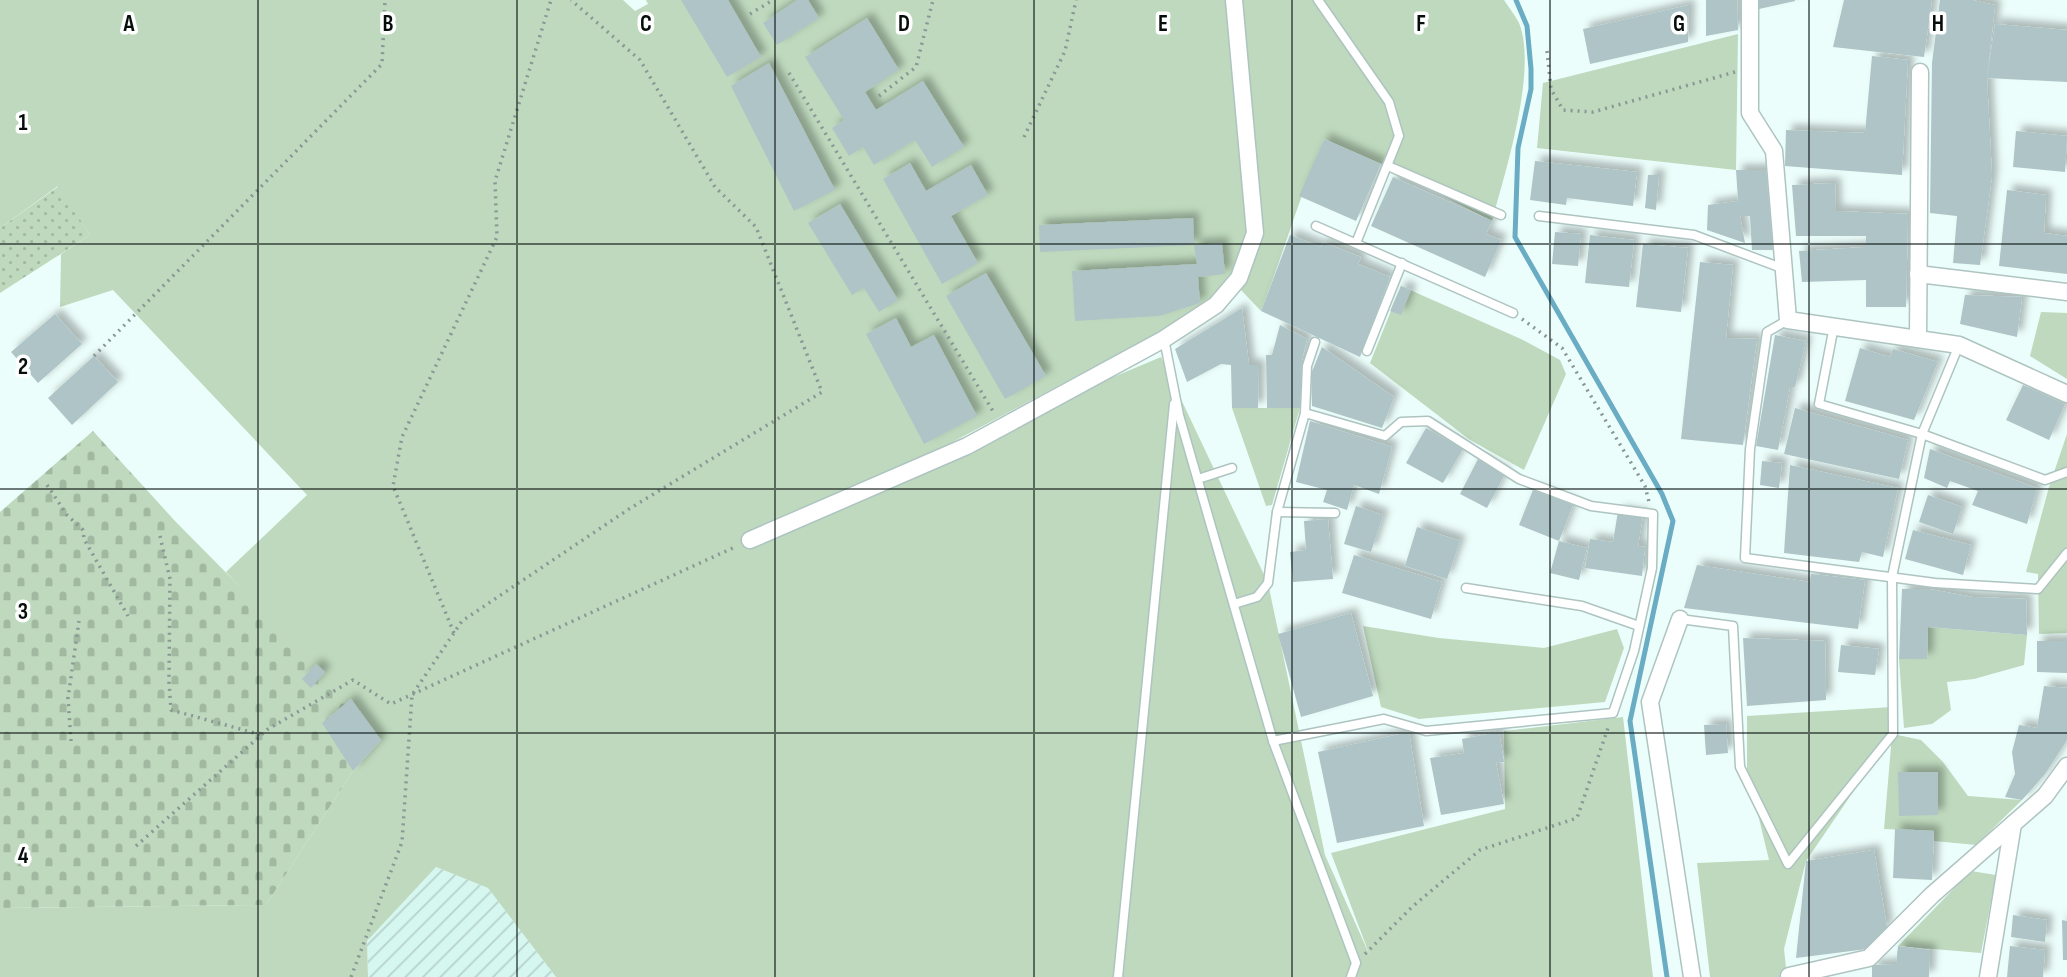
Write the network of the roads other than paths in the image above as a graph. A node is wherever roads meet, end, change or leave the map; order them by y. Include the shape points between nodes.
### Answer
1 (1234, 0) edge
2 (1318, 0) edge
3 (1750, 0) edge
4 (1920, 72) dead end
5 (1388, 166) junction
6 (1501, 215) dead end
7 (1539, 216) dead end
8 (1316, 226) dead end
9 (1356, 243) junction
10 (1402, 263) junction
11 (1784, 269) junction
12 (1918, 274) junction
13 (2067, 292) edge
14 (1513, 313) road end
15 (1788, 320) junction
16 (1834, 327) junction
17 (1164, 339) junction
18 (1917, 339) junction
19 (1315, 342) dead end
20 (1959, 345) junction
21 (1367, 351) dead end
22 (1175, 394) junction
23 (2067, 394) edge
24 (1305, 413) junction
25 (1922, 434) junction
26 (1232, 468) dead end
27 (2067, 472) edge
28 (1198, 480) junction
29 (1278, 512) junction
30 (1335, 513) dead end
31 (750, 540) road end
32 (2067, 553) edge
33 (1892, 577) junction
34 (1466, 588) dead end
35 (1234, 604) junction
36 (1680, 619) joint
37 (1639, 626) junction
38 (1273, 741) junction
39 (2067, 766) edge
40 (2012, 824) junction
41 (1789, 976) edge
42 (1118, 977) edge
43 (1351, 977) edge
44 (1692, 977) edge
45 (1988, 977) edge

1 - 17 street via 1255,233 1239,278 1216,305
2 - 5 lane via 1389,102 1399,136
3 - 11 street via 1750,113 1774,151
4 - 12 street
5 - 6 lane
5 - 9 lane
7 - 11 lane via 1694,235
8 - 9 lane
9 - 10 lane
10 - 14 lane
10 - 21 lane
11 - 15 street
12 - 13 street
12 - 18 street
15 - 16 street
15 - 33 lane via 1768,332 1750,449 1745,558
16 - 18 street
16 - 25 lane via 1819,404
17 - 22 lane
17 - 31 street via 967,446
18 - 20 street
19 - 24 lane via 1307,366
20 - 23 street
20 - 25 lane
22 - 28 lane
22 - 42 lane
24 - 29 lane
24 - 37 lane via 1385,436 1401,422 1428,421 1519,479 1591,506 1653,514 1652,568
25 - 27 lane via 2045,481
25 - 33 lane
26 - 28 lane
28 - 35 lane
29 - 30 lane
29 - 35 lane via 1268,583 1257,597
32 - 33 lane via 2038,589
33 - 36 lane via 1893,734 1788,864 1740,767 1733,626
34 - 37 lane via 1582,606
35 - 38 lane
36 - 44 street via 1650,702
37 - 38 lane via 1613,713 1426,732 1384,719
38 - 43 lane via 1356,963
39 - 40 street via 2045,796
40 - 41 street via 1869,958
40 - 45 street

